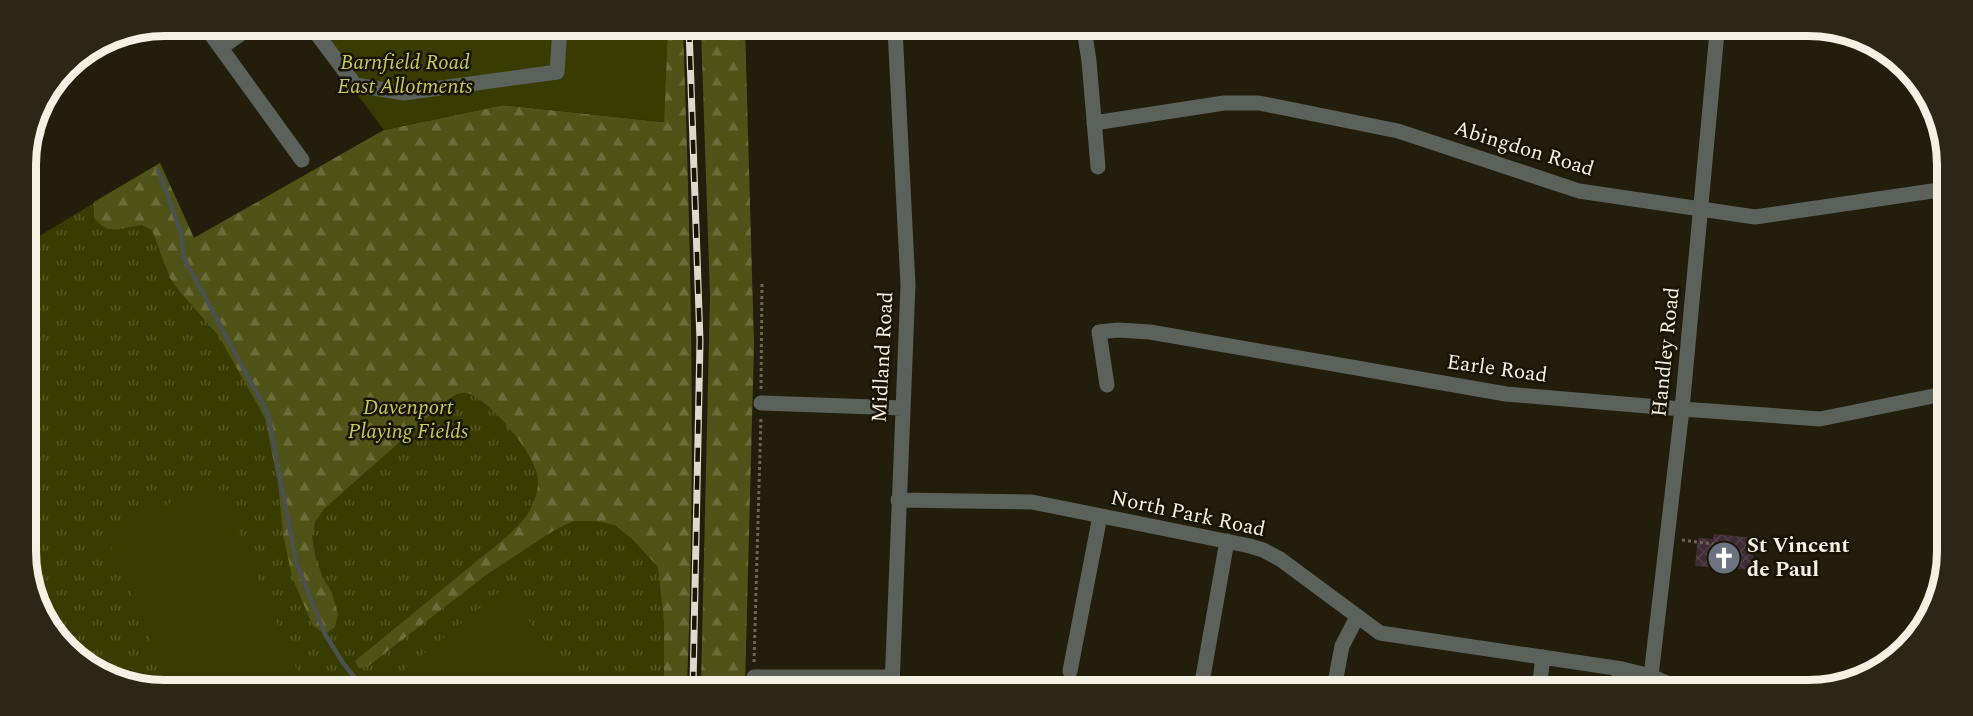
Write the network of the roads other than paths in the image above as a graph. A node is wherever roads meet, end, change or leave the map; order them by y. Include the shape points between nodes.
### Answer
1 (212, 36) edge
2 (238, 36) edge
3 (318, 36) edge
4 (559, 36) edge
5 (894, 36) edge
6 (1085, 36) edge
7 (1717, 36) edge
8 (221, 48) junction
9 (1094, 123) junction
10 (302, 160) dead end
11 (1098, 167) dead end
12 (1937, 190) edge
13 (1701, 210) junction
14 (1107, 385) dead end
15 (1937, 395) edge
16 (761, 403) road end
17 (902, 408) junction
18 (1682, 409) junction
19 (898, 500) junction
20 (1100, 516) junction
21 (1227, 541) junction
22 (1357, 617) junction
23 (1543, 657) junction
24 (1622, 669) junction
25 (1070, 671) dead end
26 (1651, 675) junction
27 (754, 677) road end
28 (837, 680) edge
29 (892, 680) edge
30 (1201, 680) edge
31 (1336, 680) edge
32 (1540, 680) edge
33 (1618, 680) edge
34 (1662, 680) edge

1 - 8 street
2 - 8 street
3 - 4 street via 355,85 404,93 557,72
5 - 17 street, Midland Road via 908,285
6 - 9 street
7 - 13 street, Handley Road
8 - 10 street
9 - 11 street
9 - 13 street, Abingdon Road via 1224,103 1259,103 1398,131 1579,191
12 - 13 street, Abingdon Road via 1755,217
13 - 18 street, Handley Road
14 - 18 street, Earle Road via 1099,332 1118,330 1150,332 1506,394
15 - 18 street, Earle Road via 1820,419
16 - 17 street
17 - 19 street, Midland Road
18 - 26 street, Handley Road via 1666,539 1657,566
19 - 20 street, North Park Road via 1032,502
19 - 29 street, Midland Road
20 - 21 street, North Park Road
20 - 25 street
21 - 22 street, North Park Road via 1263,550
21 - 30 street
22 - 23 street, North Park Road via 1380,633
22 - 31 street via 1342,646
23 - 24 street, North Park Road
23 - 32 street
24 - 26 street, North Park Road
24 - 33 street
26 - 34 street, North Park Road
27 - 28 street

